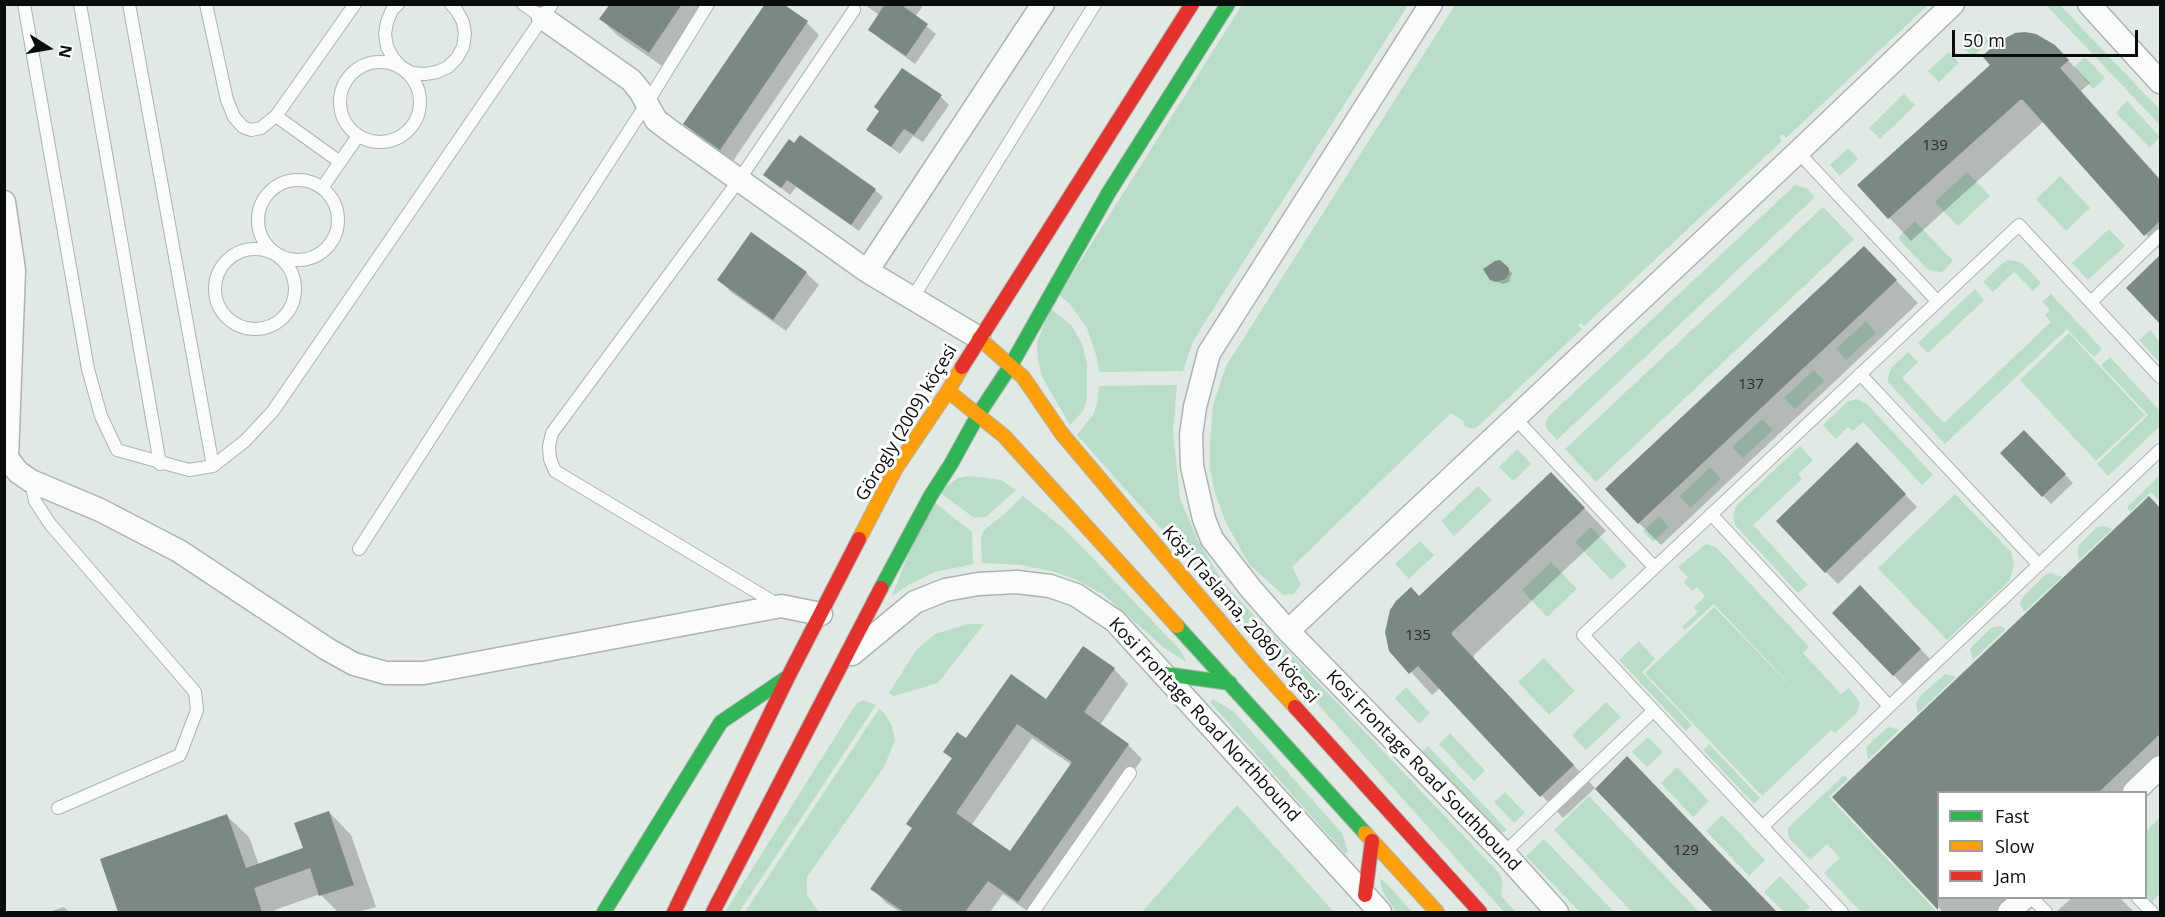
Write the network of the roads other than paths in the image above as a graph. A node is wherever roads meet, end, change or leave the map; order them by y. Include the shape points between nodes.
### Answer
1 (24, 4) edge
2 (80, 4) edge
3 (129, 4) edge
4 (207, 4) edge
5 (356, 4) edge
6 (398, 4) edge
7 (451, 4) edge
8 (523, 4) edge
9 (708, 4) edge
10 (1043, 4) edge
11 (1095, 4) edge
12 (1192, 4) edge
13 (1228, 4) edge
14 (1431, 4) edge
15 (1953, 4) edge
16 (2090, 4) edge
17 (854, 10) dead end
18 (547, 11) edge
19 (401, 67) junction
20 (2160, 82) edge
21 (647, 103) junction
22 (276, 116) junction
23 (358, 136) junction
24 (1798, 152) junction
25 (340, 162) junction
26 (739, 180) junction
27 (322, 188) junction
28 (4, 202) edge
29 (2160, 235) edge
30 (278, 256) junction
31 (867, 271) junction
32 (912, 299) junction
33 (1937, 301) junction
34 (2091, 302) junction
35 (979, 338) junction
36 (1011, 365) junction
37 (1860, 374) junction
38 (2160, 377) edge
39 (948, 391) junction
40 (978, 416) junction
41 (1515, 418) junction
42 (2160, 450) edge
43 (160, 464) junction
44 (213, 466) junction
45 (31, 481) junction
46 (1710, 514) junction
47 (359, 549) dead end
48 (2039, 565) junction
49 (1654, 567) junction
50 (781, 606) junction
51 (821, 614) junction
52 (1288, 631) junction
53 (841, 662) junction
54 (1165, 674) junction
55 (788, 677) junction
56 (1230, 683) junction
57 (1889, 706) junction
58 (1653, 711) junction
59 (2160, 767) edge
60 (1131, 773) dead end
61 (2135, 791) edge
62 (58, 808) dead end
63 (1762, 827) junction
64 (1372, 841) junction
65 (1504, 853) junction
66 (1365, 896) junction
67 (2022, 899) edge
68 (2034, 899) edge
69 (2140, 899) edge
70 (603, 912) edge
71 (674, 912) edge
72 (713, 912) edge
73 (1033, 912) edge
74 (1380, 912) edge
75 (1437, 912) edge
76 (1480, 912) edge
77 (1557, 912) edge
78 (1842, 912) edge
79 (2008, 912) edge
80 (2046, 912) edge
81 (2152, 912) edge

1 - 43 lane via 88,369 101,416 117,450
2 - 43 lane
3 - 44 lane
4 - 22 lane via 234,117 251,130 261,128
5 - 22 lane
6 - 19 lane via 392,10 385,34 387,47
7 - 19 lane via 458,11 465,34 457,58 448,67 425,74
8 - 18 lane
9 - 21 lane
10 - 31 street
11 - 32 lane
12 - 35 main road, Görogly (2009) köçesi
13 - 36 main road via 1109,192
14 - 52 street, Kosi Frontage Road Southbound via 1209,353 1195,407 1192,466 1212,539
15 - 24 street
16 - 20 street
17 - 26 lane
18 - 21 street via 631,80
18 - 44 lane via 273,411 245,441
19 - 23 lane via 374,62 350,75 341,94 341,114
19 - 23 lane via 414,81 421,99 414,124 406,134 382,143
21 - 26 street via 656,120
21 - 47 lane
22 - 25 lane
23 - 25 lane
24 - 33 lane
24 - 41 street
25 - 27 lane
26 - 31 street
26 - 50 lane via 552,433 550,459 555,471
27 - 30 lane via 337,210 335,237 317,256 304,261
27 - 30 lane via 310,182 284,182 264,198 259,210 261,237
28 - 45 street via 14,270 8,458
29 - 34 lane
30 - 30 lane via 293,277 293,303 276,324 250,329 238,326 219,308 215,295 220,269 240,252 253,249
31 - 32 street
32 - 35 street
33 - 34 lane via 2019,225
33 - 37 lane
34 - 38 lane
35 - 36 main road, Köşi (Taslama, 2086) köçesi
35 - 39 main road, Görogly (2009) köçesi
36 - 40 main road
36 - 76 main road, Köşi (Taslama, 2086) köçesi via 1062,434 1256,664
37 - 46 lane
37 - 48 lane
39 - 40 main road
39 - 51 main road, Görogly (2009) köçesi via 896,468
40 - 53 main road
40 - 56 main road via 1004,436 1038,472
41 - 49 lane
41 - 52 street
42 - 48 lane
43 - 44 lane via 189,470
45 - 50 street via 100,510 179,551 327,650 354,664 386,673 424,673
45 - 62 lane via 35,501 50,524 195,692 197,710 180,755
46 - 49 lane
46 - 57 lane
48 - 57 lane
49 - 58 lane via 1583,635
50 - 51 street
51 - 55 main road, Görogly (2009) köçesi
52 - 65 street, Kosi Frontage Road Southbound
53 - 54 street, Kosi Frontage Road Northbound via 915,602 945,590 1017,582 1050,586 1076,595 1115,621
53 - 72 main road
54 - 56 main road
54 - 66 street, Kosi Frontage Road Northbound
55 - 70 main road via 721,722
55 - 71 main road, Görogly (2009) köçesi
56 - 64 main road
57 - 63 lane
58 - 63 lane
58 - 65 lane
59 - 61 street
60 - 73 lane
63 - 78 lane
64 - 66 main road
64 - 75 main road
65 - 77 street, Kosi Frontage Road Southbound
66 - 74 street, Kosi Frontage Road Northbound
67 - 79 street
68 - 80 lane
69 - 81 lane

